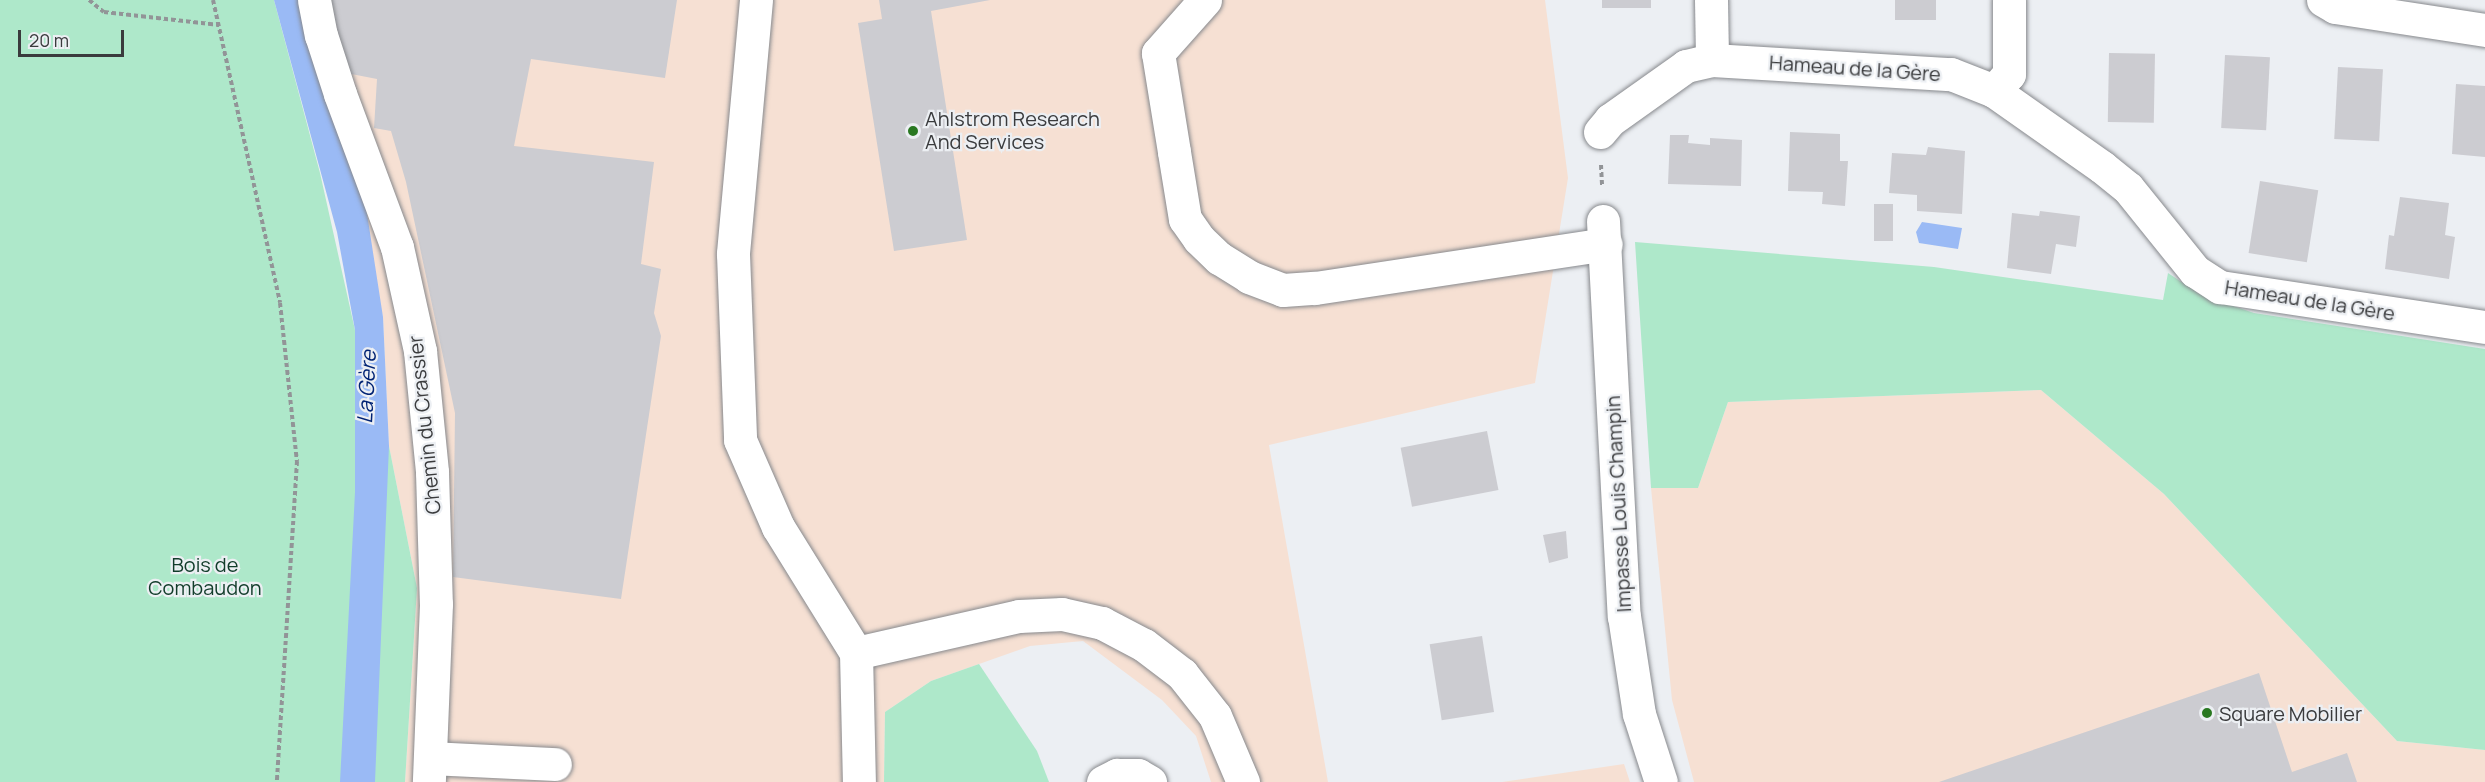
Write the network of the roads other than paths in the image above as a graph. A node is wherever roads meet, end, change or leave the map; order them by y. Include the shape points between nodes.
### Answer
1 (314, 0) edge
2 (756, 0) edge
3 (1205, 0) edge
4 (1711, 0) edge
5 (2009, 0) edge
6 (2323, 0) edge
7 (2485, 30) edge
8 (1712, 60) junction
9 (1994, 92) junction
10 (1600, 132) road end
11 (2485, 327) edge
12 (856, 653) junction
13 (555, 764) dead end
14 (430, 770) edge
15 (859, 782) edge
16 (1103, 782) edge
17 (1150, 782) edge
18 (1243, 782) edge
19 (1661, 782) edge

1 - 14 street, Chemin du Crassier via 337,84 397,247 420,351 432,472 436,604
2 - 12 street via 733,254 740,440 778,527
3 - 19 street, Impasse Louis Champin via 1158,54 1173,152 1185,219 1219,258 1249,277 1283,290 1315,288 1604,233 1624,616 1639,714
4 - 8 street
5 - 9 street via 2009,74
6 - 7 street via 2335,7
8 - 9 street, Hameau de la Gère via 1951,74
8 - 10 street, Hameau de la Gère via 1686,66 1610,120
9 - 11 street, Hameau de la Gère via 2128,188 2194,271 2220,287
12 - 15 street
12 - 18 street via 1019,616 1062,614 1102,623 1144,645 1182,674 1215,716
13 - 14 street
16 - 17 street via 1117,775 1138,775

